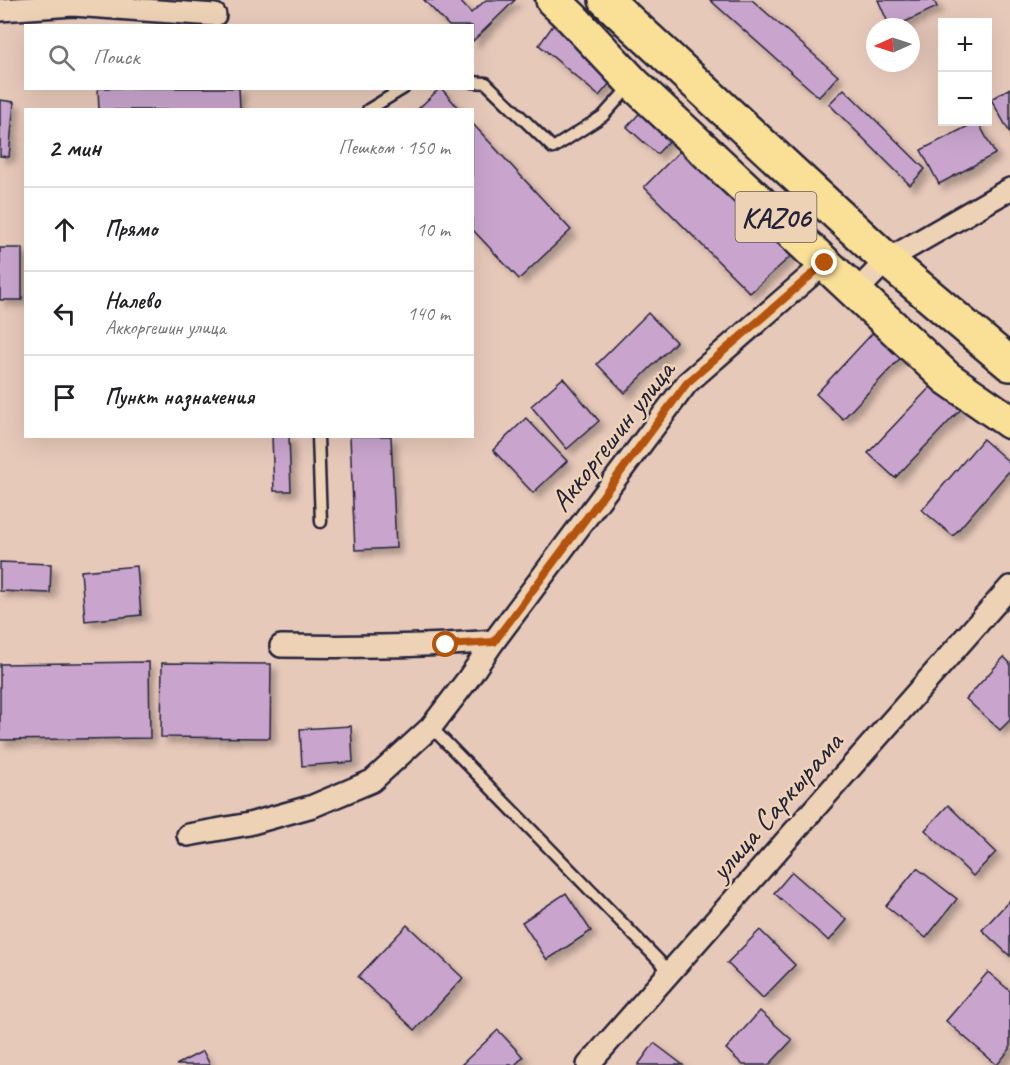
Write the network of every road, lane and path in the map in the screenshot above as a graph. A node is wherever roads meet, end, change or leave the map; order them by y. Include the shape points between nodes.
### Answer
1 (553, 0) edge
2 (617, 3) edge
3 (0, 10) edge
4 (215, 15) dead end
5 (474, 82) edge
6 (633, 83) junction
7 (401, 90) edge
8 (371, 108) edge
9 (1010, 189) edge
10 (887, 260) junction
11 (825, 263) junction
12 (856, 292) junction
13 (1010, 364) edge
14 (1010, 422) edge
15 (318, 438) edge
16 (321, 522) dead end
17 (1010, 587) edge
18 (494, 642) junction
19 (281, 646) dead end
20 (431, 727) junction
21 (188, 835) dead end
22 (670, 972) junction
23 (588, 1065) edge

1 - 6 highway, KАZ06
2 - 10 highway, KАZ06
3 - 4 street via 73,5
5 - 6 lane via 486,84 554,148 603,116
6 - 11 highway, KАZ06
7 - 8 lane
9 - 10 street
10 - 12 street
10 - 13 highway, KАZ06
11 - 12 highway, KАZ06
11 - 18 street, Аккоргешин улица via 687,383
12 - 14 highway, KАZ06 via 947,378
15 - 16 lane
17 - 22 street, улица Саркырама
18 - 19 street
18 - 20 street, Аккоргешин улица
20 - 21 street, Аккоргешин улица via 372,781 313,806 249,824
20 - 22 lane
22 - 23 street, улица Саркырама

